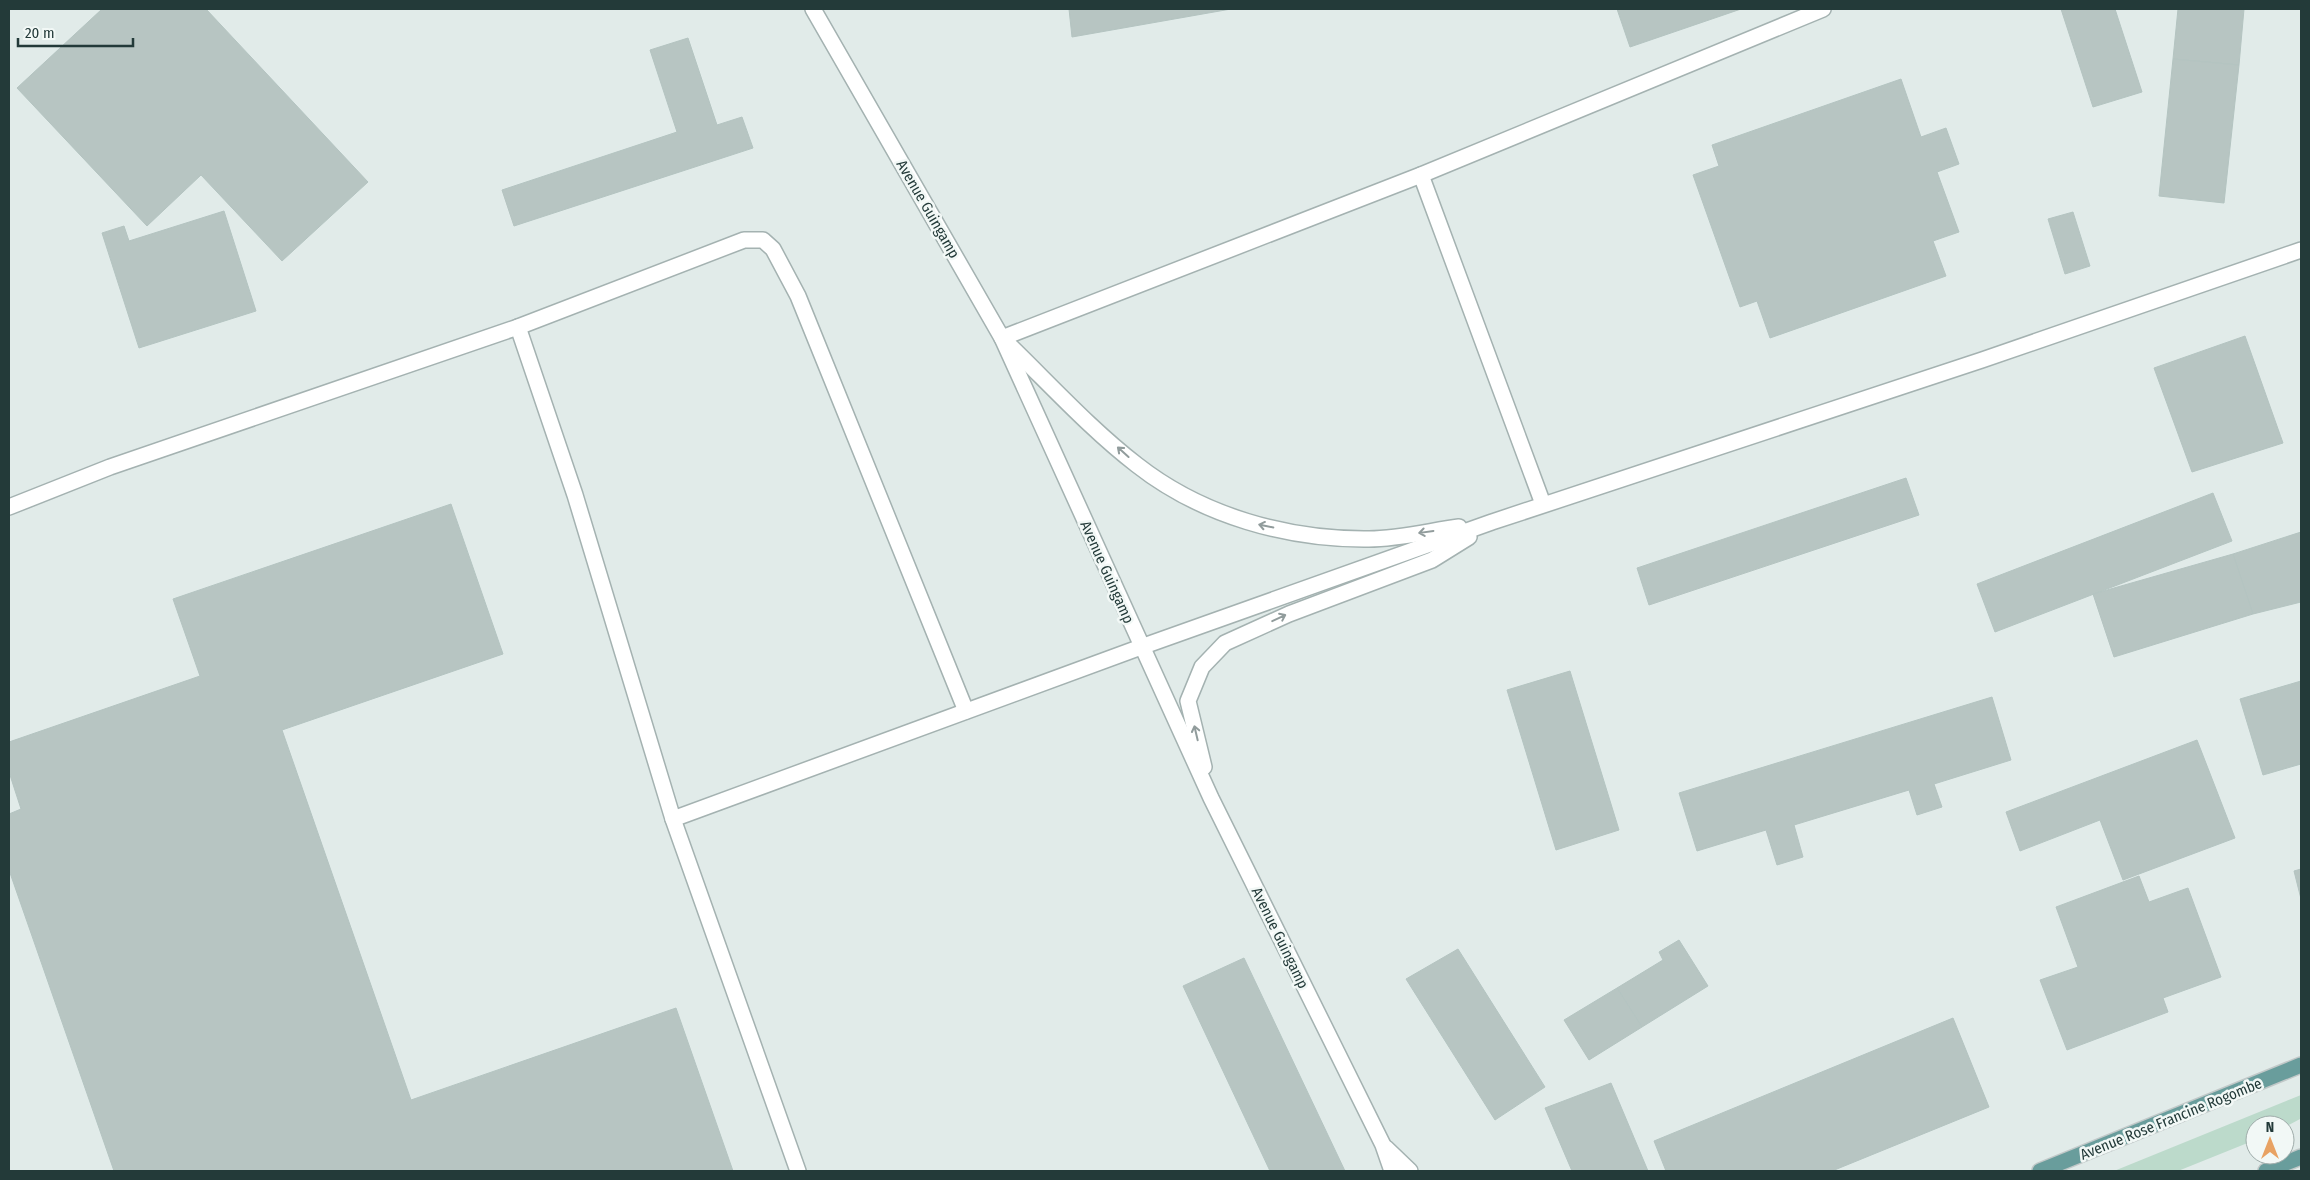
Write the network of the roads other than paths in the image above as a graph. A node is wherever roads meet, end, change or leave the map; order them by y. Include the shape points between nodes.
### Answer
1 (813, 9) edge
2 (1823, 9) edge
3 (1420, 174) junction
4 (2301, 250) edge
5 (518, 327) junction
6 (1002, 338) junction
7 (1544, 504) junction
8 (9, 507) edge
9 (1492, 522) junction
10 (1141, 647) junction
11 (966, 711) junction
12 (1211, 798) junction
13 (673, 819) junction
14 (2301, 1065) edge
15 (1383, 1145) junction
16 (2301, 1157) edge
17 (798, 1171) edge
18 (1392, 1171) edge
19 (1410, 1171) edge
20 (2040, 1171) edge
21 (2266, 1171) edge

1 - 6 street, Avenue Guingamp
2 - 3 street
3 - 6 street
3 - 7 street
4 - 7 street via 1982,360
5 - 8 street via 110,467
5 - 11 street via 744,240 764,240 773,249 798,296
5 - 13 street via 575,495
9 -> 6 street via 1370,540 1306,535 1242,521 1186,495 1138,466
6 - 10 street, Avenue Guingamp
7 - 9 street
9 - 10 street
12 -> 9 street via 1188,701 1202,667 1225,643 1289,614 1432,560
10 - 11 street
10 - 12 street, Avenue Guingamp
11 - 13 street
12 - 15 street, Avenue Guingamp
13 - 17 street
14 - 20 main road, Avenue Rose Francine Rogombe
15 - 18 street
15 - 19 street
16 - 21 main road

